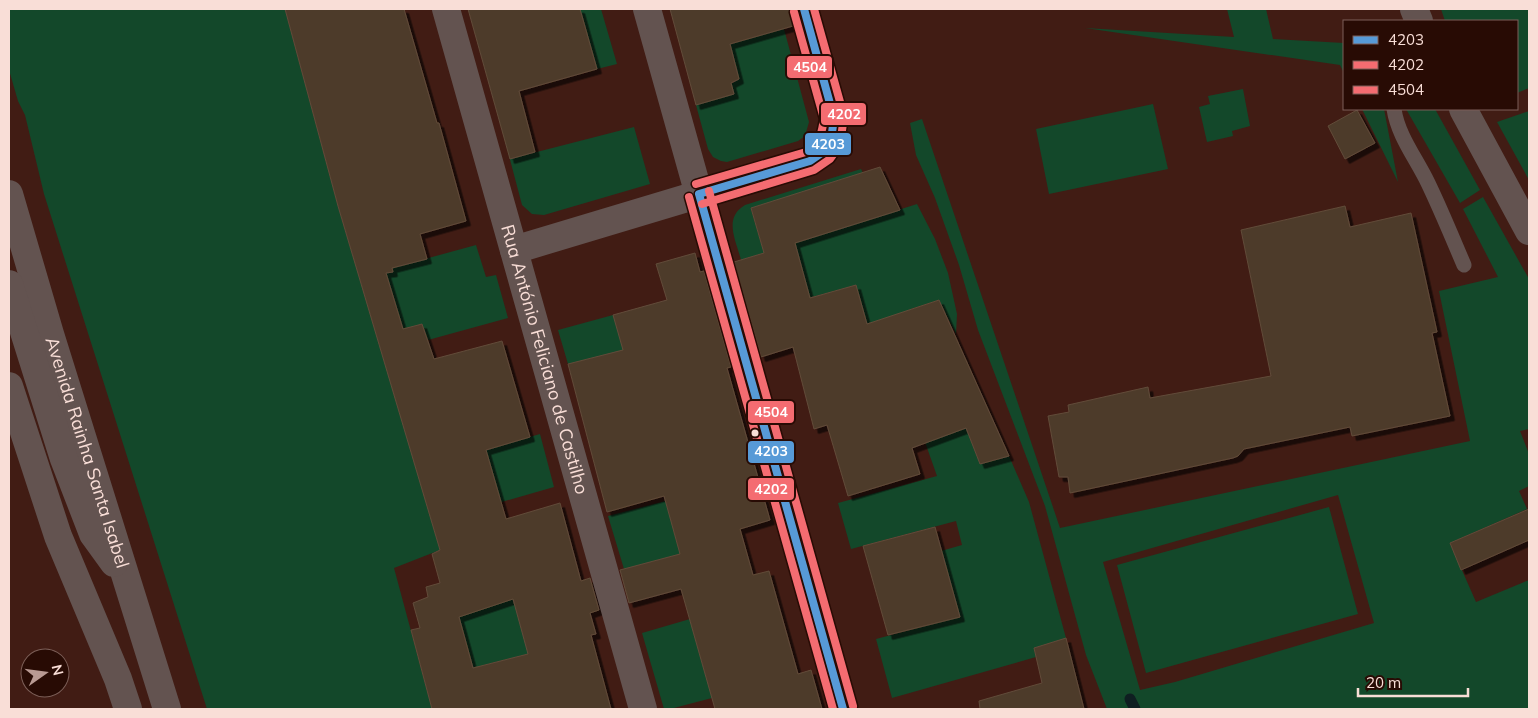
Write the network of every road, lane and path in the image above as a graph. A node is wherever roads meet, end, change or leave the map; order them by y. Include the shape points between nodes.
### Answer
1 (446, 9) edge
2 (647, 9) edge
3 (804, 9) edge
4 (1394, 110) edge
5 (1464, 110) edge
6 (699, 194) junction
7 (10, 203) edge
8 (1529, 231) edge
9 (514, 250) junction
10 (1464, 265) dead end
11 (9, 284) edge
12 (9, 386) edge
13 (128, 583) junction
14 (128, 709) edge
15 (167, 709) edge
16 (643, 709) edge
17 (843, 709) edge

1 - 9 street, Rua António Feliciano de Castilho
2 - 6 street
3 - 6 street via 834,118 831,140 823,152 810,161
4 - 10 lane via 1399,129 1428,182
5 - 8 street
6 - 9 street
6 - 17 street
7 - 13 street, Avenida Rainha Santa Isabel
9 - 16 street, Rua António Feliciano de Castilho
11 - 13 street via 64,458 93,534
12 - 14 street via 58,536
13 - 15 street, Avenida Rainha Santa Isabel

